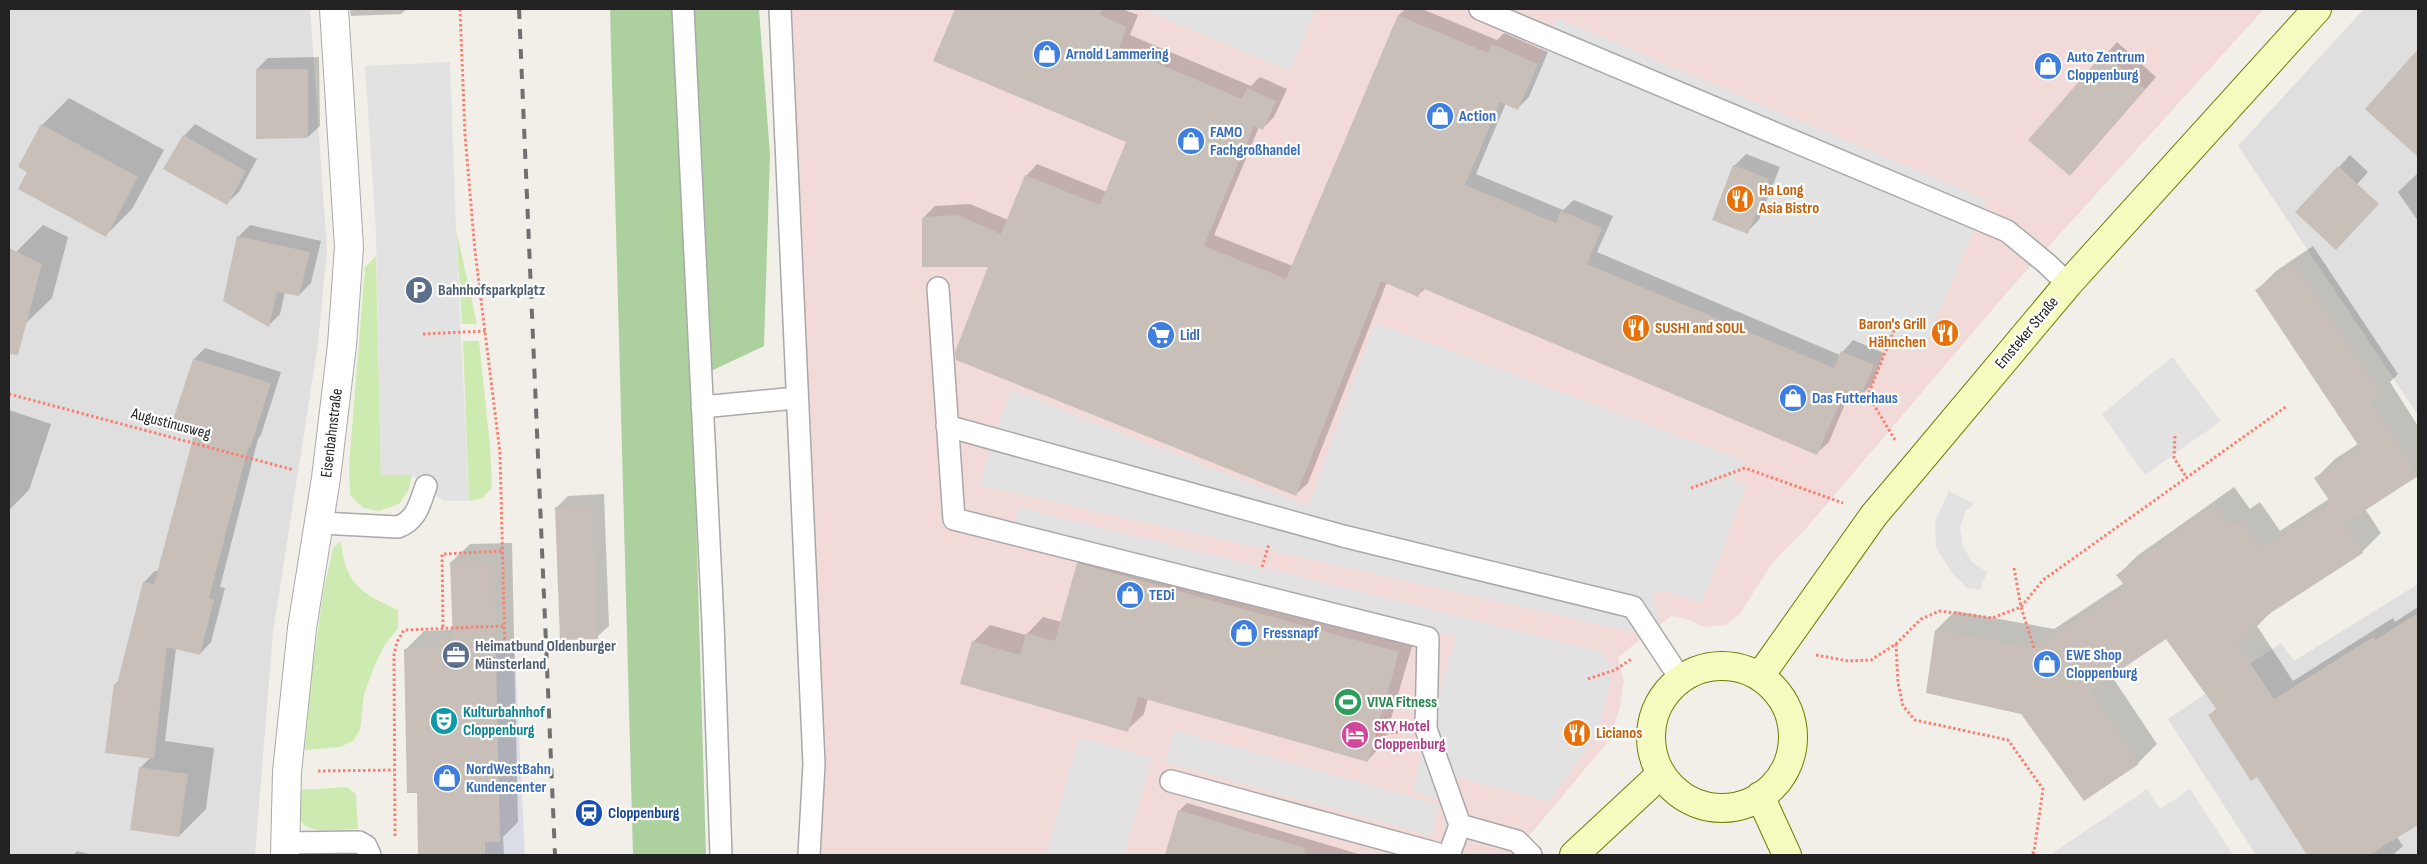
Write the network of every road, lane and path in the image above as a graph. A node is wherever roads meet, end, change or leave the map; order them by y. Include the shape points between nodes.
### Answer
1 (334, 9) edge
2 (460, 9) edge
3 (684, 9) edge
4 (780, 9) edge
5 (1480, 9) edge
6 (2317, 9) edge
7 (2068, 284) junction
8 (938, 288) dead end
9 (1895, 328) dead end
10 (486, 331) junction
11 (423, 334) dead end
12 (9, 394) edge
13 (796, 398) junction
14 (2287, 406) dead end
15 (702, 407) junction
16 (947, 426) junction
17 (2175, 436) dead end
18 (1912, 469) junction
19 (326, 478) junction
20 (2188, 478) junction
21 (426, 486) dead end
22 (1691, 488) dead end
23 (1874, 514) junction
24 (1276, 517) junction
25 (320, 523) junction
26 (502, 551) junction
27 (2014, 568) dead end
28 (1255, 594) junction
29 (2021, 607) junction
30 (504, 626) junction
31 (443, 627) junction
32 (1786, 637) junction
33 (1656, 642) junction
34 (1896, 644) junction
35 (2034, 648) dead end
36 (505, 652) dead end
37 (1760, 676) junction
38 (1680, 678) junction
39 (1588, 679) dead end
40 (395, 770) junction
41 (287, 772) junction
42 (1660, 774) junction
43 (1171, 781) dead end
44 (1760, 796) junction
45 (1460, 825) junction
46 (395, 846) dead end
47 (284, 849) edge
48 (370, 855) edge
49 (721, 855) edge
50 (809, 855) edge
51 (1442, 855) edge
52 (1449, 855) edge
53 (1531, 855) edge
54 (1574, 855) edge
55 (1787, 855) edge
56 (2030, 855) edge

1 - 19 street, Eisenbahnstraße via 349,247 342,345
2 - 10 path via 464,135 474,251
3 - 15 lane
4 - 13 lane
5 - 7 lane via 2007,231
6 - 7 street, Emsteker Straße
7 - 18 street, Emsteker Straße
8 - 16 lane
9 - 18 path via 1868,395
10 - 11 path
10 - 26 path via 500,453
12 - 19 path, Augustinusweg
13 - 15 lane
13 - 50 lane via 814,764
14 - 20 path
15 - 49 lane
16 - 24 lane
16 - 28 lane via 954,519
17 - 20 path via 2174,458
18 - 23 street, Emsteker Straße
19 - 25 street, Eisenbahnstraße
20 - 29 path via 2043,580
21 - 25 lane via 413,517 398,527
22 - 23 path via 1745,468
23 - 32 street, Emsteker Straße
24 - 28 path
24 - 33 lane via 1633,607
25 - 41 street, Eisenbahnstraße via 302,628
26 - 30 path
26 - 31 path via 442,554
27 - 29 path
28 - 45 lane via 1428,638 1426,729
29 - 34 path via 1992,618 1940,611 1921,619
29 - 35 path
30 - 31 path
30 - 36 path
31 - 40 path via 404,630 397,642 394,655
32 - 34 path via 1814,654 1848,661 1871,660
32 - 37 street, Emsteker Straße
33 - 38 lane
33 - 39 path via 1615,670
34 - 56 path via 1903,706 1914,720 2008,740 2042,789 2034,852
37 - 38 street via 1741,668 1720,665 1699,669
37 - 44 street via 1775,688 1785,704 1792,722 1793,741 1789,760 1780,777
38 - 42 street via 1665,693 1655,712 1650,733 1652,754
40 - 41 path
40 - 46 path
41 - 47 street, Eisenbahnstraße
42 - 44 street via 1675,791 1695,803 1716,808 1739,806
42 - 54 street
43 - 51 lane
44 - 55 street
45 - 52 lane
45 - 53 lane via 1517,841
47 - 48 lane via 359,842 366,846

